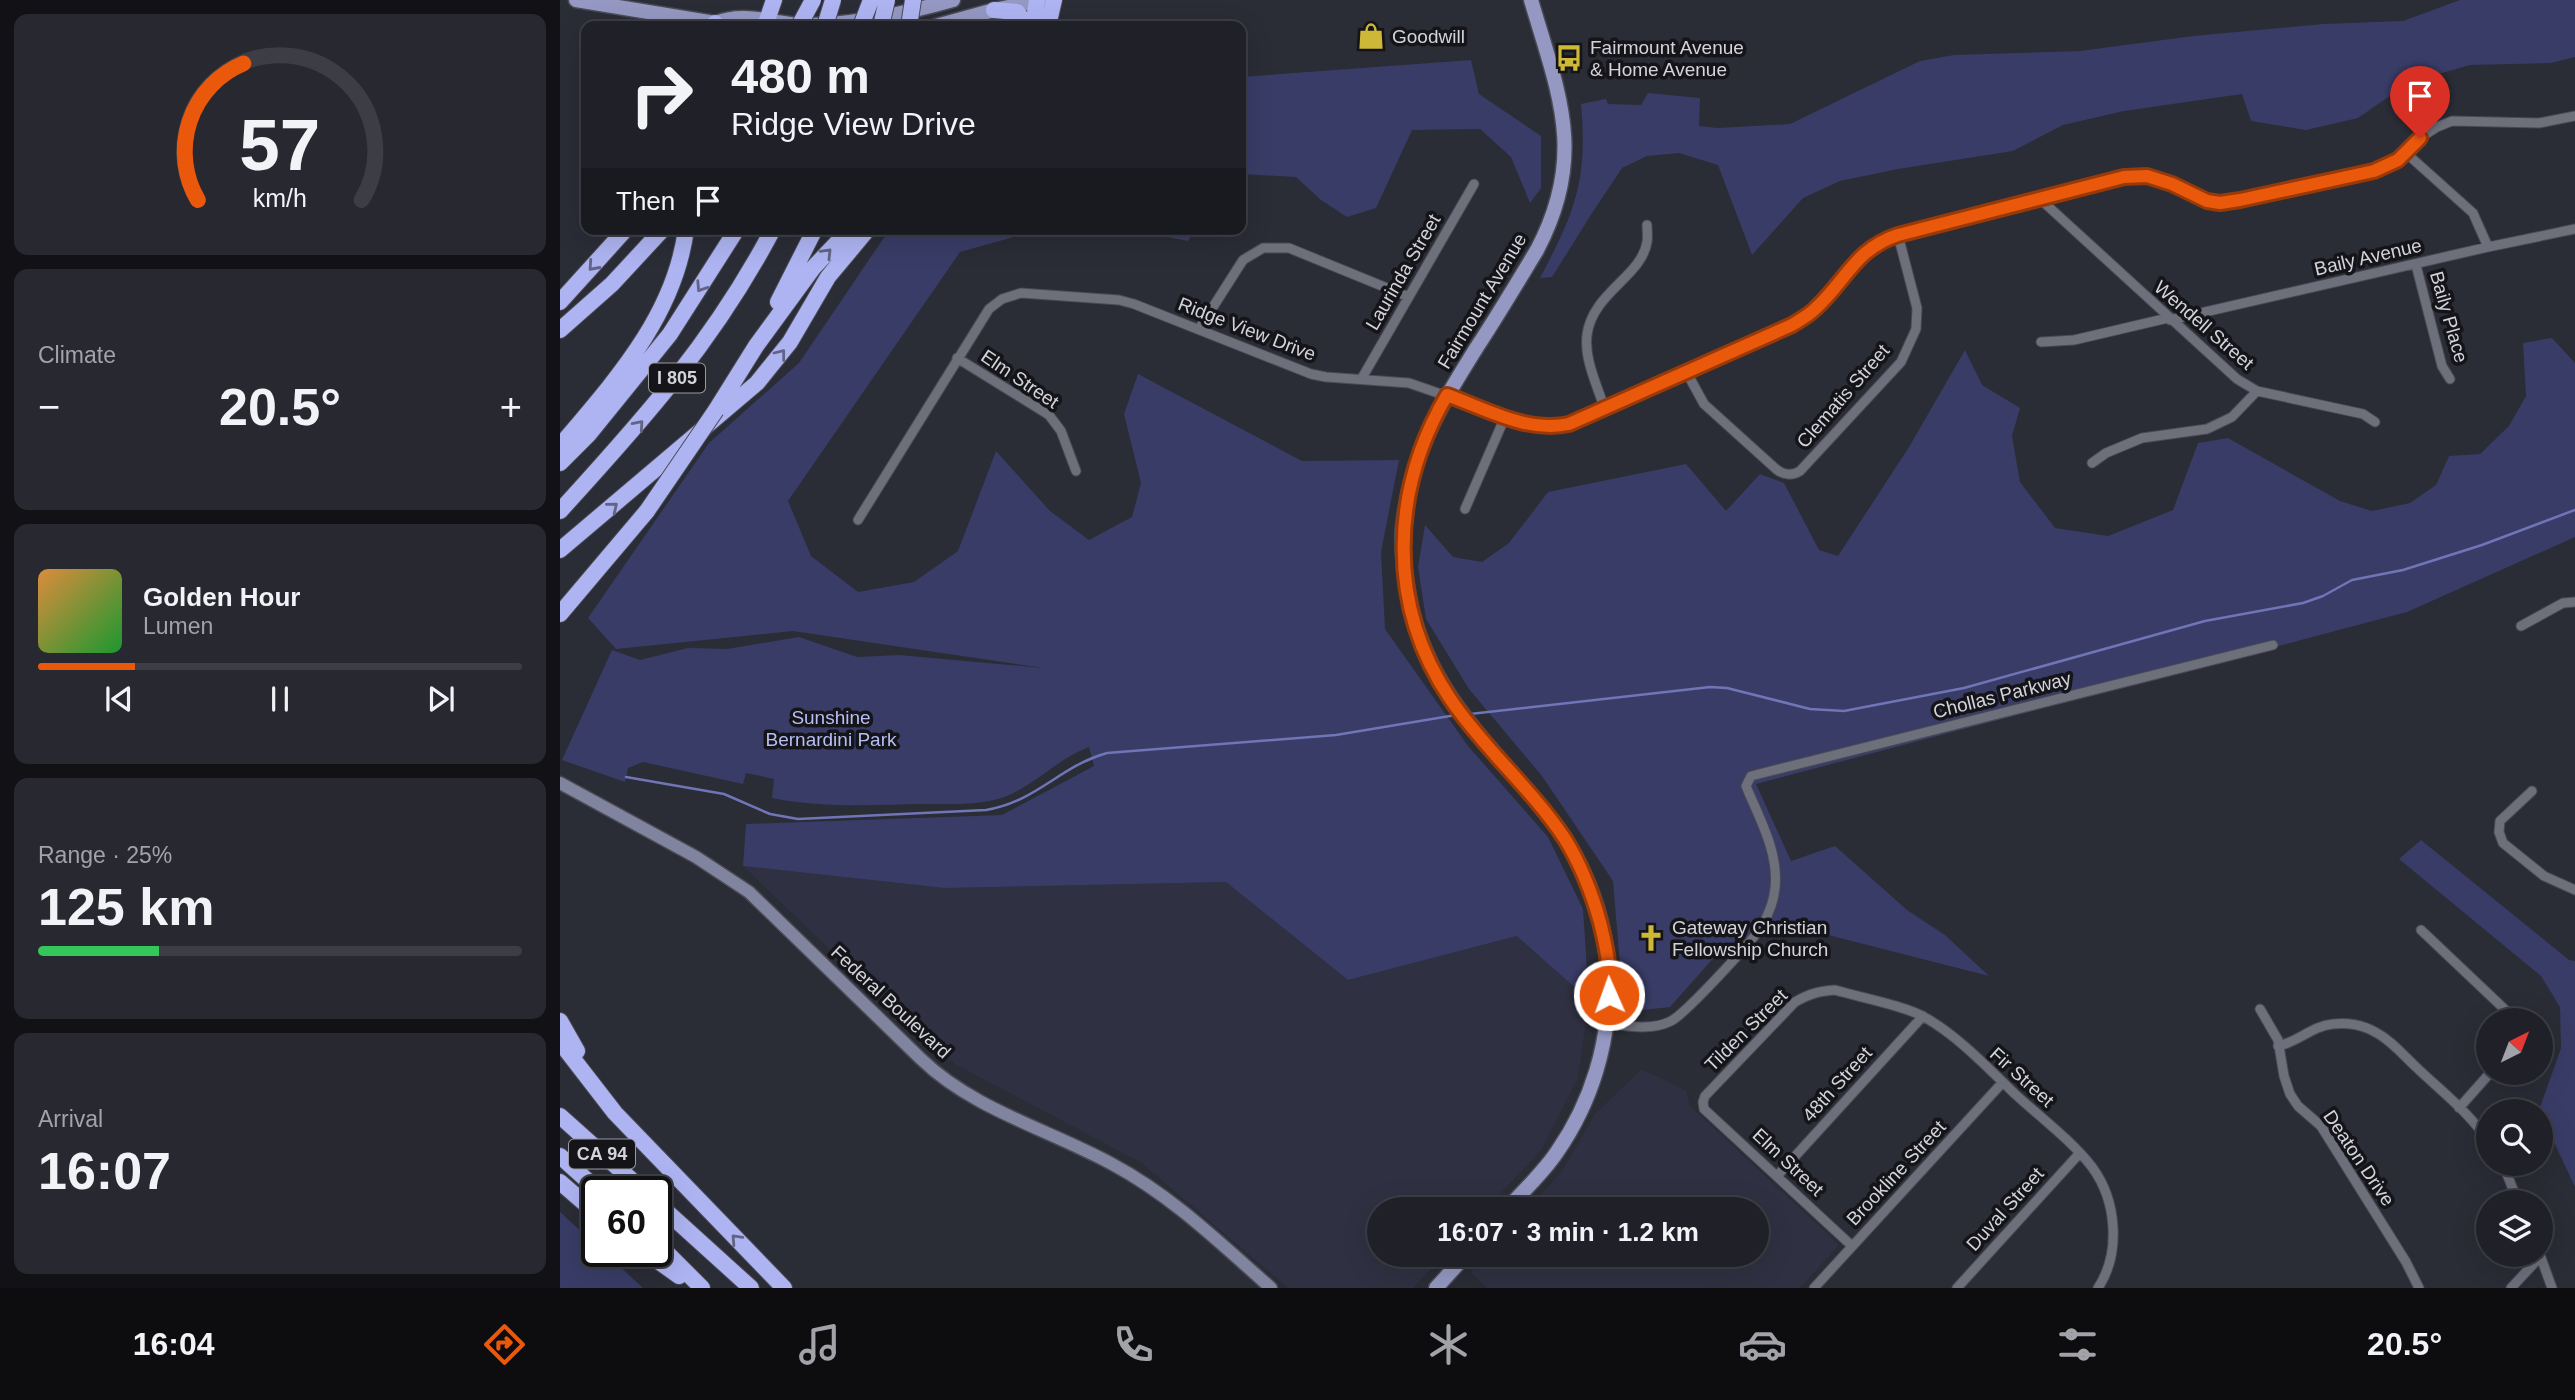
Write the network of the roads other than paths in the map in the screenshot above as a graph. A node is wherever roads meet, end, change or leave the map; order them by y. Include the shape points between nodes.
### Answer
1 (576, 0) edge
2 (774, 0) edge
3 (813, 0) edge
4 (834, 0) edge
5 (872, 0) edge
6 (887, 0) edge
7 (913, 0) edge
8 (953, 0) edge
9 (1039, 0) edge
10 (1054, 0) edge
11 (1531, 0) edge
12 (994, 10) junction
13 (694, 21) edge
14 (723, 21) edge
15 (756, 21) edge
16 (767, 21) edge
17 (802, 21) edge
18 (827, 21) edge
19 (841, 21) edge
20 (863, 21) edge
21 (882, 21) edge
22 (910, 21) edge
23 (954, 21) edge
24 (1023, 21) edge
25 (1034, 21) edge
26 (1049, 21) edge
27 (2575, 116) edge
28 (2406, 153) junction
29 (1474, 184) dead end
30 (2039, 198) junction
31 (1647, 225) dead end
32 (2575, 229) edge
33 (621, 235) edge
34 (658, 235) edge
35 (685, 235) edge
36 (733, 235) edge
37 (770, 235) edge
38 (813, 235) edge
39 (844, 235) edge
40 (863, 235) edge
41 (1898, 235) junction
42 (2488, 247) junction
43 (2416, 265) junction
44 (1409, 297) junction
45 (560, 302) edge
46 (2169, 319) junction
47 (1199, 329) junction
48 (560, 330) edge
49 (2041, 342) dead end
50 (756, 346) junction
51 (957, 358) junction
52 (1687, 373) junction
53 (1362, 378) junction
54 (2450, 379) dead end
55 (2257, 391) junction
56 (1447, 395) junction
57 (1604, 408) junction
58 (1505, 417) junction
59 (2375, 422) dead end
60 (560, 446) edge
61 (560, 463) edge
62 (2092, 463) dead end
63 (1076, 471) dead end
64 (1465, 509) dead end
65 (560, 511) edge
66 (858, 520) dead end
67 (560, 550) edge
68 (2575, 602) edge
69 (560, 614) edge
70 (2521, 626) dead end
71 (2273, 645) dead end
72 (560, 783) edge
73 (2532, 791) dead end
74 (2575, 890) edge
75 (2421, 930) dead end
76 (1820, 991) joint
77 (2503, 1008) edge
78 (2260, 1009) dead end
79 (1923, 1016) junction
80 (560, 1021) edge
81 (1607, 1023) junction
82 (560, 1042) edge
83 (2278, 1045) junction
84 (2003, 1082) junction
85 (2479, 1085) edge
86 (1703, 1102) joint
87 (2459, 1108) junction
88 (615, 1112) junction
89 (560, 1116) edge
90 (2476, 1127) edge
91 (2080, 1154) junction
92 (560, 1156) edge
93 (582, 1176) edge
94 (627, 1176) edge
95 (1776, 1176) junction
96 (560, 1182) edge
97 (1518, 1197) edge
98 (581, 1200) edge
99 (672, 1216) edge
100 (1852, 1246) junction
101 (672, 1258) edge
102 (667, 1267) edge
103 (1455, 1267) edge
104 (2530, 1267) edge
105 (2544, 1267) edge
106 (696, 1288) edge
107 (702, 1288) edge
108 (751, 1288) edge
109 (784, 1288) edge
110 (1271, 1288) edge
111 (1436, 1288) edge
112 (1814, 1288) edge
113 (1956, 1288) edge
114 (2098, 1288) edge
115 (2419, 1288) edge
116 (2511, 1288) edge
117 (2552, 1288) edge

1 - 13 main road
2 - 16 highway
3 - 17 highway, bridge
4 - 18 highway, bridge
5 - 20 highway, bridge
6 - 21 highway, bridge
7 - 22 highway, bridge
8 - 19 main road via 900,14
9 - 12 main road
9 - 25 highway
10 - 26 highway
11 - 56 main road, Fairmount Avenue via 1562,107 1563,182 1537,250
12 - 23 main road
12 - 24 highway via 1013,10
14 - 15 main road via 732,16
27 - 28 street, Ridge View Drive via 2539,123 2452,121 2420,138
28 - 30 street, Ridge View Drive via 2374,171 2220,203 2147,176 2124,177
28 - 42 street via 2473,213
29 - 44 street, Laurinda Street
30 - 41 street, Ridge View Drive
30 - 46 street, Wendell Street
31 - 57 street via 1643,256 1594,309 1587,334 1587,357
32 - 42 street, Baily Avenue
33 -> 45 highway
34 - 48 highway
35 - 60 highway via 667,299 645,341
36 -> 61 highway, I 805 via 670,334
65 -> 37 highway, I 805 via 696,354 747,279
38 - 50 highway
50 -> 39 highway via 813,268
67 -> 40 highway via 757,383 790,342 828,277
41 - 52 street, Ridge View Drive via 1867,250 1815,309 1792,325
41 - 52 street, Clematis Street via 1917,308 1916,329 1901,362 1794,475 1776,470 1704,404
42 - 43 street, Baily Avenue
43 - 46 street, Baily Avenue
43 - 54 street, Baily Place via 2442,366
44 - 47 street via 1289,248 1263,248 1243,260
44 - 53 street, Laurinda Street
46 - 49 street, Baily Avenue via 2074,340
46 - 55 street, Wendell Street
47 - 51 street, Ridge View Drive via 1119,300 1021,293 989,309
47 - 53 street, Ridge View Drive via 1311,374
50 - 69 highway, bridge via 647,511
51 - 63 street, Elm Street via 1049,415 1061,431
51 - 66 street, Ridge View Drive
52 - 57 street, Ridge View Drive
53 - 56 street, Ridge View Drive via 1409,383
55 - 59 street, Wendell Street via 2363,414
55 - 62 street via 2232,417 2207,429 2142,438
56 - 58 street, Ridge View Drive
56 - 81 main road, Fairmount Avenue via 1411,477 1402,528 1411,611 1437,678 1567,842 1591,890 1607,947
57 - 58 street, Ridge View Drive via 1552,428
58 - 64 street
68 - 70 street via 2563,603
71 - 81 street, Chollas Parkway via 1751,776 1746,786 1773,851 1776,873 1772,904 1762,926 1670,1022 1637,1027
72 - 110 main road, Federal Boulevard via 696,857 749,892 946,1079 988,1107 1142,1181 1191,1217
73 - 74 street via 2500,821 2503,843 2544,876
75 - 77 street
76 - 79 street, Fir Street via 1835,990
76 - 86 street, Tilden Street via 1795,1002
78 - 83 street, Deaton Drive
79 - 84 street, Fir Street
79 - 95 street, 48th Street
80 - 88 highway
81 - 97 main road, Fairmount Avenue via 1603,1051 1578,1118 1556,1154
82 - 88 highway
83 - 87 street via 2323,1026 2342,1023 2368,1028 2384,1037
83 - 115 street, Deaton Drive via 2290,1094 2320,1126
84 - 91 street, Fir Street
84 - 100 street, Brookline Street
85 - 87 street
86 - 95 street, Elm Street via 1704,1110
87 - 90 street
109 -> 88 highway
89 - 94 highway, CA 94
91 - 113 street, Duval Street
91 - 114 street, Fir Street via 2098,1177 2110,1210 2113,1239
92 - 93 highway, CA 94
95 - 100 street, Elm Street
96 - 98 highway
99 - 108 highway
100 - 112 street, Brookline Street
101 - 107 highway
102 - 106 highway
103 - 111 main road
104 - 116 street
105 - 117 street

